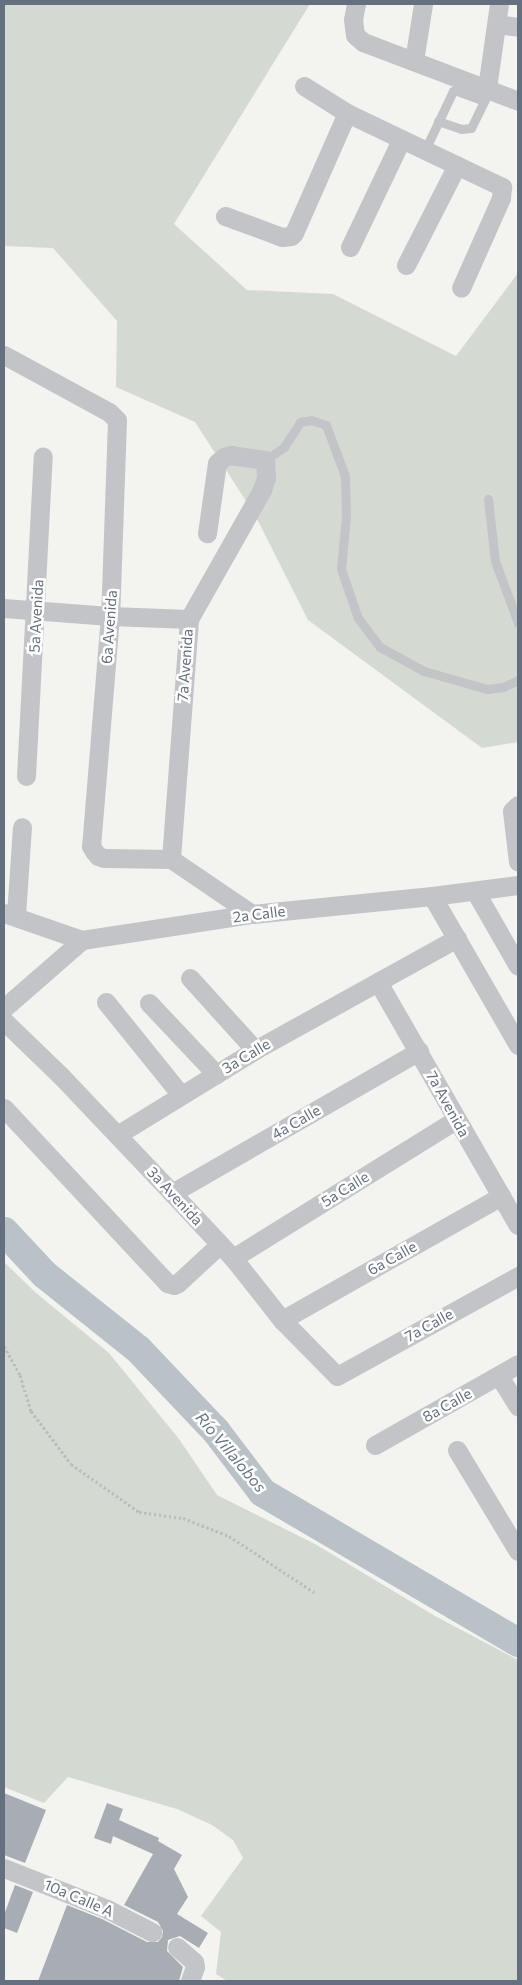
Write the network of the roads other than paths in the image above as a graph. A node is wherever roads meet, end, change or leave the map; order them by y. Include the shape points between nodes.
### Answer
1 (356, 4) edge
2 (423, 4) edge
3 (499, 4) edge
4 (497, 24) junction
5 (518, 27) edge
6 (414, 61) junction
7 (304, 86) dead end
8 (486, 95) junction
9 (518, 101) edge
10 (347, 113) junction
11 (438, 120) junction
12 (401, 140) junction
13 (425, 150) junction
14 (457, 165) junction
15 (226, 216) dead end
16 (350, 247) dead end
17 (406, 265) dead end
18 (461, 288) dead end
19 (4, 355) edge
20 (43, 456) dead end
21 (265, 460) junction
22 (488, 499) dead end
23 (207, 533) dead end
24 (4, 608) edge
25 (36, 611) junction
26 (110, 616) junction
27 (189, 619) junction
28 (518, 623) edge
29 (518, 680) edge
30 (26, 776) dead end
31 (518, 805) edge
32 (22, 826) dead end
33 (171, 859) junction
34 (518, 862) edge
35 (518, 885) edge
36 (475, 891) junction
37 (432, 896) junction
38 (10, 914) edge
39 (252, 914) junction
40 (457, 938) junction
41 (82, 940) junction
42 (518, 966) edge
43 (190, 978) dead end
44 (378, 982) junction
45 (106, 1002) dead end
46 (149, 1003) dead end
47 (4, 1008) edge
48 (4, 1020) edge
49 (518, 1045) edge
50 (255, 1050) junction
51 (419, 1051) junction
52 (216, 1074) junction
53 (181, 1095) junction
54 (4, 1108) edge
55 (456, 1120) junction
56 (117, 1135) junction
57 (172, 1193) junction
58 (501, 1196) junction
59 (518, 1225) edge
60 (219, 1245) junction
61 (233, 1258) junction
62 (518, 1276) edge
63 (282, 1320) junction
64 (518, 1364) edge
65 (339, 1374) joint
66 (499, 1376) junction
67 (518, 1407) edge
68 (375, 1445) dead end
69 (457, 1450) dead end
70 (518, 1551) edge
71 (4, 1868) edge
72 (152, 1932) dead end
73 (177, 1947) dead end
74 (190, 1981) edge

1 - 6 street via 355,35 363,42
2 - 6 street
3 - 4 street
4 - 5 street
4 - 8 street
6 - 8 street
7 - 10 street
8 - 9 street
8 - 11 lane via 453,91
8 - 11 lane via 471,128 461,129
10 - 12 street
10 - 15 street via 294,233 282,238
11 - 13 lane
12 - 13 street
12 - 16 street
13 - 14 street
14 - 17 street
14 - 18 street via 499,184 502,192
19 - 26 street, 6a Avenida via 115,416 118,426
20 - 25 street, 5a Avenida
21 - 23 street via 231,456 217,463
21 - 27 street, 7a Avenida via 266,478 262,490
21 - 29 lane via 284,447 300,422 311,420 326,425 345,476 346,516 341,569 358,618 380,646 424,670 487,689 503,688
22 - 28 lane via 495,560
24 - 25 street
25 - 26 street
25 - 30 street, 5a Avenida
26 - 27 street
26 - 33 street, 6a Avenida via 91,846 98,856 104,858
27 - 33 street, 7a Avenida
31 - 34 street via 512,811
32 - 38 street
33 - 39 street
35 - 36 street, 2a Calle
36 - 37 street, 2a Calle
36 - 42 street
37 - 39 street, 2a Calle
37 - 40 street
38 - 41 street, 2a Calle
39 - 41 street, 2a Calle
40 - 44 street, 3a Calle
40 - 49 street
41 - 47 street
43 - 50 street
44 - 50 street, 3a Calle
44 - 51 street, 7a Avenida
45 - 53 street
46 - 52 street
48 - 56 street, 3a Avenida
50 - 52 street, 3a Calle
51 - 55 street, 7a Avenida
51 - 57 street, 4a Calle
52 - 53 street, 3a Calle
53 - 56 street, 3a Calle
54 - 60 street via 167,1283 178,1283
55 - 58 street, 7a Avenida
55 - 61 street, 5a Calle
56 - 57 street, 3a Avenida
57 - 60 street, 3a Avenida
58 - 59 street, 7a Avenida
58 - 63 street, 6a Calle
60 - 61 street, 3a Avenida
61 - 63 street, 3a Avenida
62 - 65 street, 7a Calle
63 - 65 street, 3a Avenida via 334,1374
64 - 66 street, 8a Calle
66 - 67 street
66 - 68 street, 8a Calle
69 - 70 street
71 - 72 street, 10a Calle A via 108,1909
73 - 74 street via 194,1962

